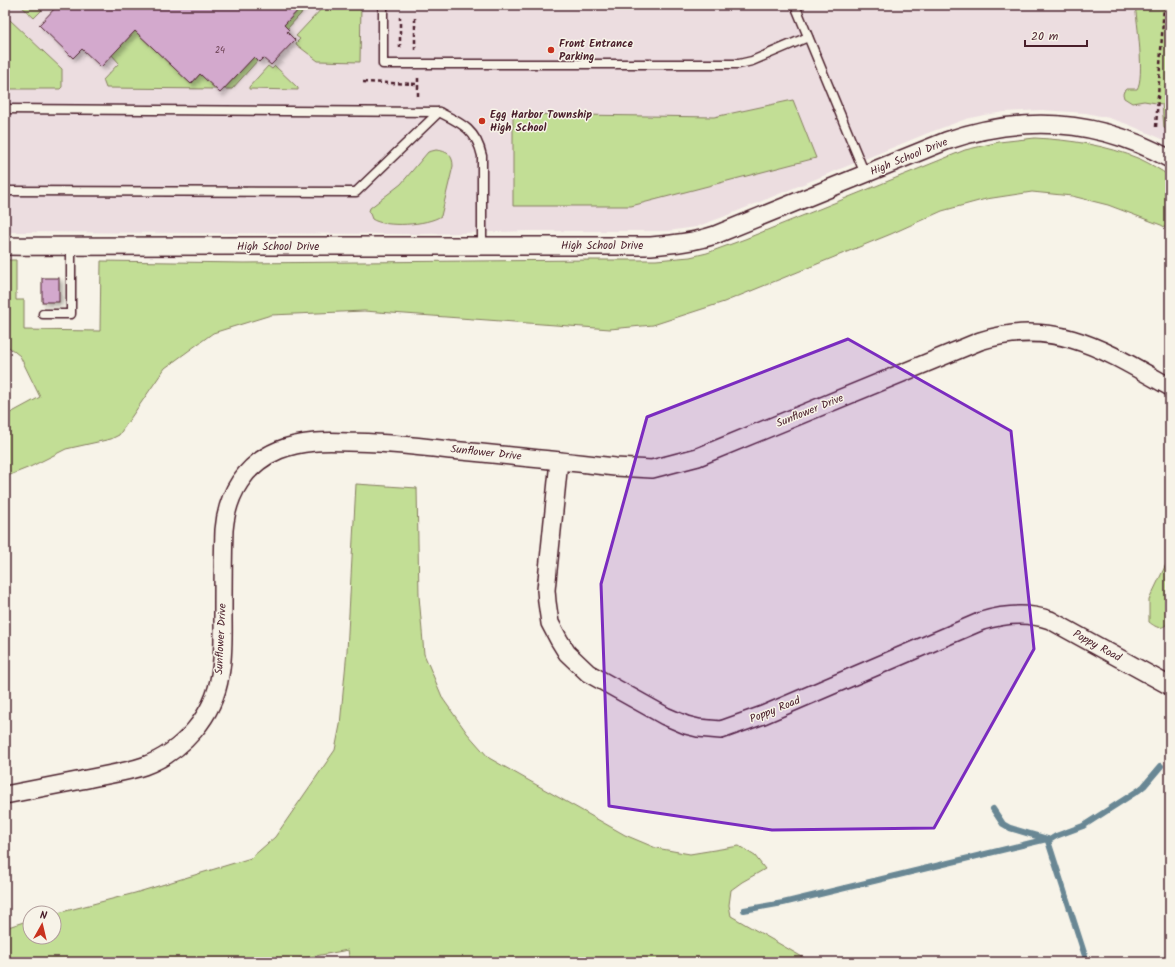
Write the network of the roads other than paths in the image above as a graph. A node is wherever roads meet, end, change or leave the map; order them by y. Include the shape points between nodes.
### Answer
1 (383, 5) edge
2 (795, 5) edge
3 (808, 37) junction
4 (5, 109) edge
5 (439, 112) junction
6 (1170, 159) edge
7 (865, 174) junction
8 (5, 191) edge
9 (5, 246) edge
10 (71, 247) junction
11 (482, 247) junction
12 (43, 314) dead end
13 (1170, 387) edge
14 (559, 461) junction
15 (1170, 686) edge
16 (5, 795) edge

1 - 3 lane via 383,64 739,64
2 - 3 lane
3 - 7 lane
4 - 5 lane
5 - 8 lane via 356,192
5 - 11 lane via 469,129 480,147
6 - 7 street, High School Drive via 1140,144 1102,131 1066,125 1032,124 977,131
7 - 11 street, High School Drive via 696,241 651,246
9 - 10 street, High School Drive
10 - 11 street, High School Drive
10 - 12 lane via 71,314
13 - 14 street, Sunflower Drive via 1101,350 1068,337 1016,333 980,341 698,458 652,469
14 - 15 street, Poppy Road via 546,590 548,614 554,631 567,653 588,673 686,725 710,730 730,727 982,621 1010,614 1039,616 1050,620
14 - 16 street, Sunflower Drive via 372,442 296,444 268,456 248,471 239,483 227,511 224,530 223,653 220,676 210,708 198,726 170,753 144,766

